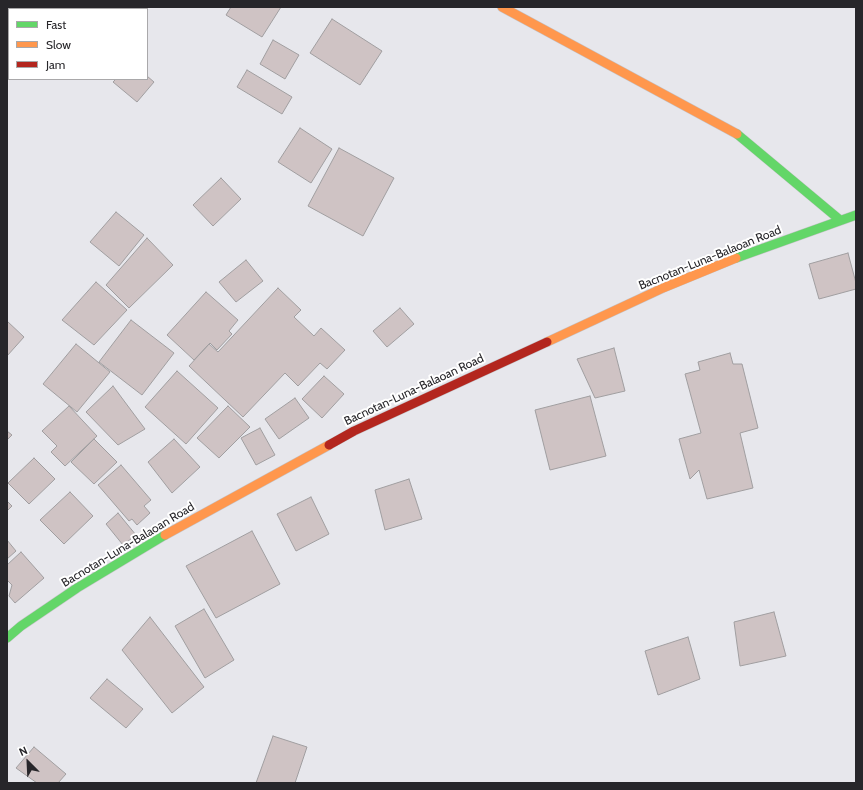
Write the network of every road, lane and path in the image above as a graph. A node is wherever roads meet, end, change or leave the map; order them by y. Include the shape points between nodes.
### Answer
1 (502, 7) edge
2 (856, 215) edge
3 (840, 220) junction
4 (7, 638) edge

1 - 3 main road via 740,136
2 - 3 main road, Bacnotan-Luna-Balaoan Road
3 - 4 main road, Bacnotan-Luna-Balaoan Road via 663,288 354,431 149,544 77,588

